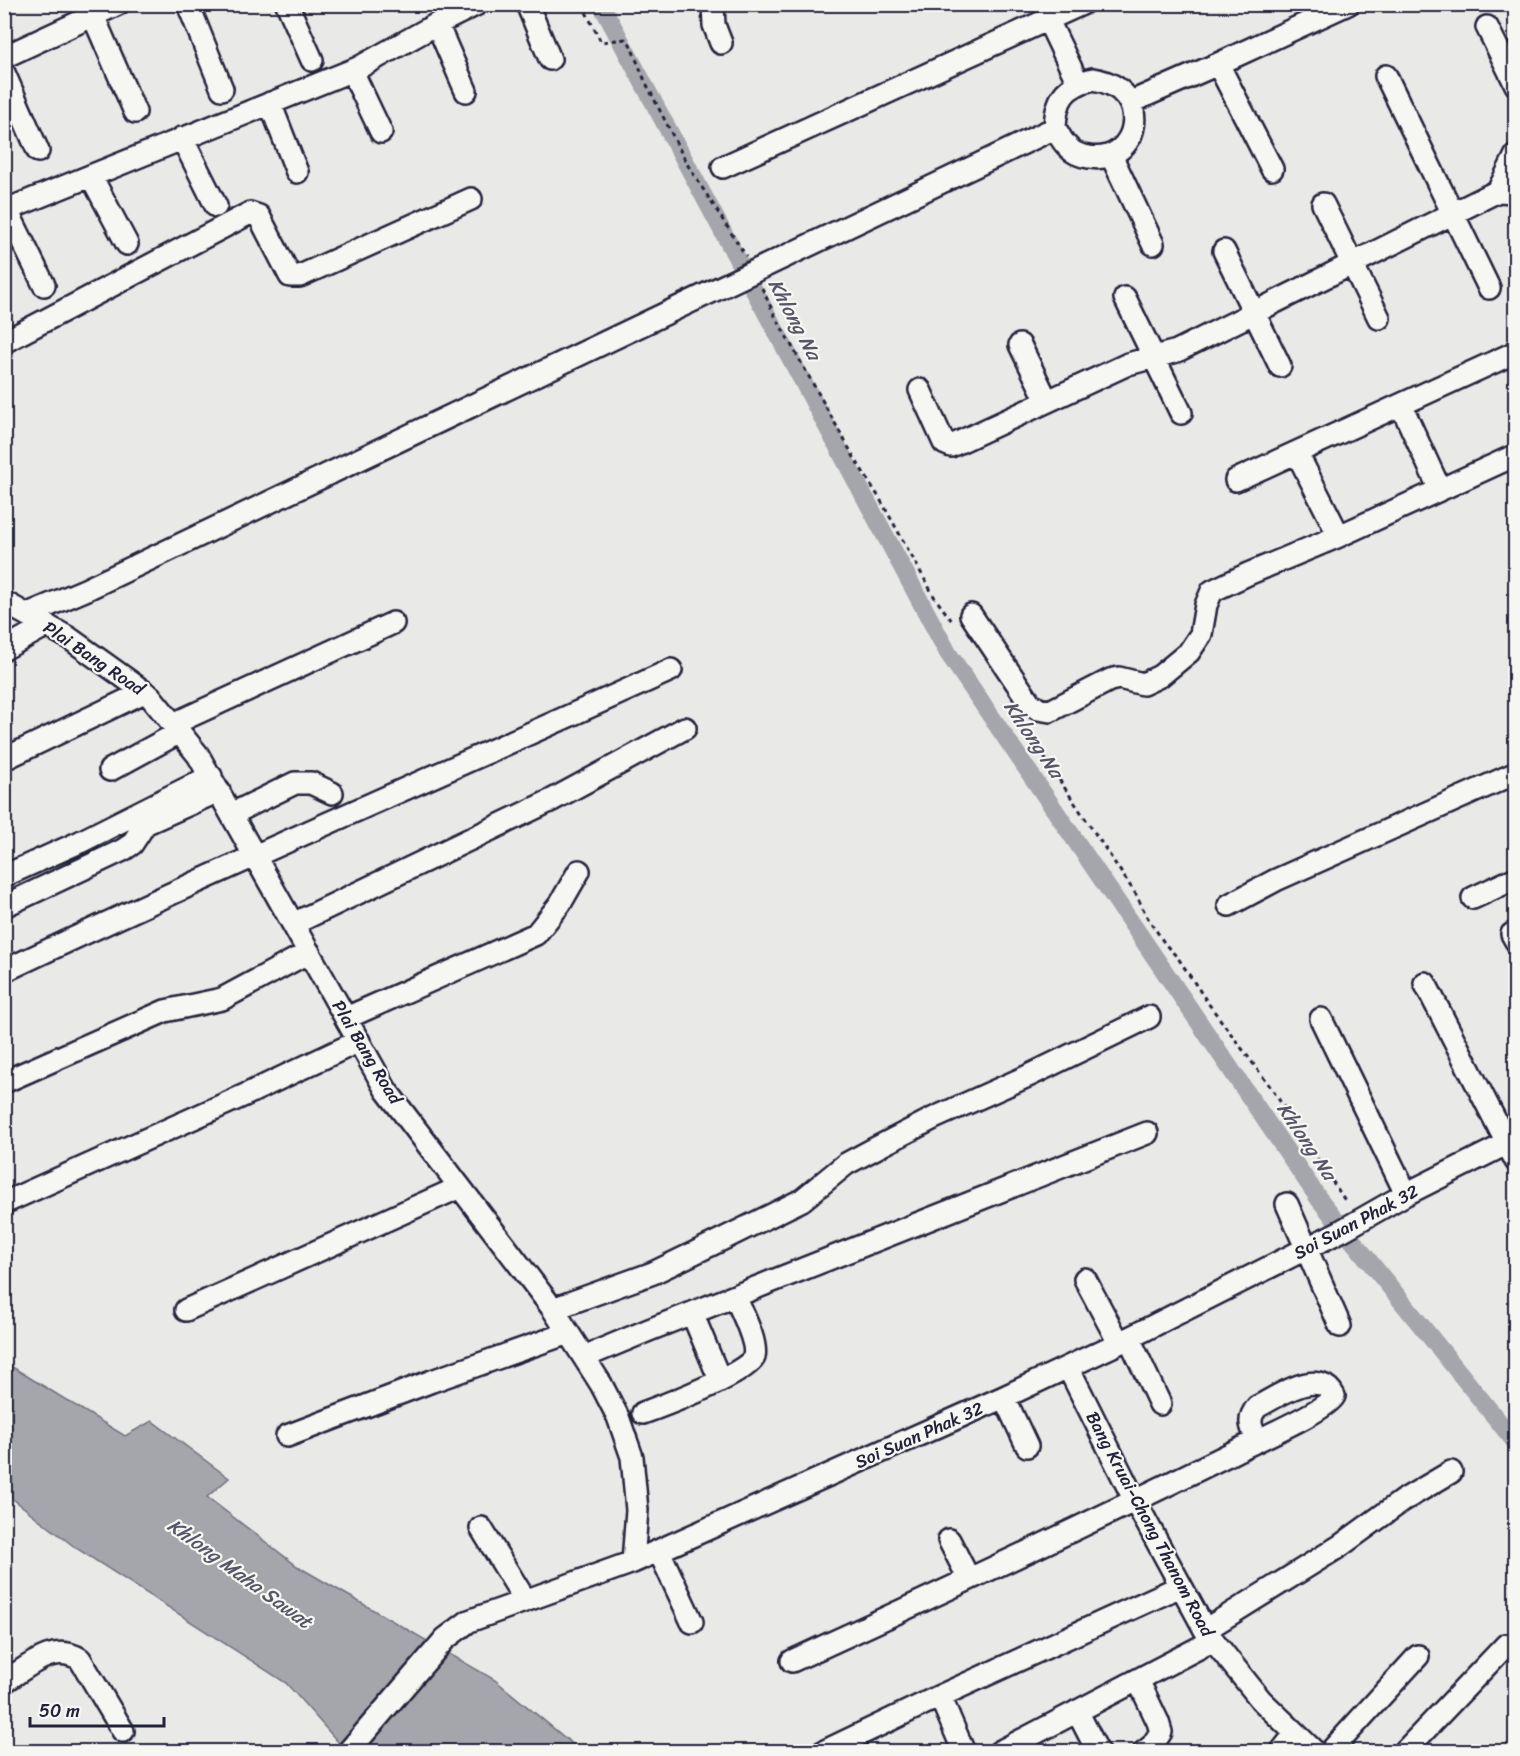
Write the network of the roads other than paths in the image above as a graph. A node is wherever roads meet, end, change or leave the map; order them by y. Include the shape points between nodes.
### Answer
1 (118, 4) edge
2 (188, 4) edge
3 (287, 4) edge
4 (477, 4) edge
5 (527, 4) edge
6 (713, 4) edge
7 (1082, 4) edge
8 (1348, 4) edge
9 (91, 10) edge
10 (1048, 20) junction
11 (437, 24) junction
12 (1487, 27) dead end
13 (721, 44) dead end
14 (4, 57) edge
15 (550, 58) dead end
16 (312, 60) dead end
17 (1218, 64) junction
18 (352, 70) junction
19 (4, 73) edge
20 (1386, 75) dead end
21 (1078, 83) junction
22 (1515, 85) edge
23 (222, 89) dead end
24 (466, 91) dead end
25 (1131, 102) junction
26 (270, 103) junction
27 (135, 112) dead end
28 (1055, 128) junction
29 (381, 132) dead end
30 (182, 138) junction
31 (38, 151) dead end
32 (1111, 154) junction
33 (1515, 155) edge
34 (723, 166) dead end
35 (1272, 169) dead end
36 (297, 172) dead end
37 (91, 176) junction
38 (1507, 191) edge
39 (471, 199) dead end
40 (1323, 204) dead end
41 (216, 206) dead end
42 (5, 208) edge
43 (1452, 213) junction
44 (127, 244) dead end
45 (1153, 244) dead end
46 (1224, 251) dead end
47 (1352, 263) junction
48 (44, 285) dead end
49 (1489, 288) dead end
50 (1125, 298) dead end
51 (1253, 312) junction
52 (1379, 318) dead end
53 (4, 342) edge
54 (1020, 345) dead end
55 (1515, 352) edge
56 (1154, 357) junction
57 (1280, 366) dead end
58 (920, 390) dead end
59 (1047, 401) junction
60 (1401, 405) junction
61 (1180, 413) dead end
62 (1297, 453) junction
63 (1515, 455) edge
64 (1236, 480) dead end
65 (1440, 490) junction
66 (1339, 536) junction
67 (4, 602) edge
68 (28, 614) junction
69 (963, 620) road end
70 (393, 623) dead end
71 (47, 625) junction
72 (4, 649) edge
73 (671, 670) dead end
74 (144, 692) junction
75 (176, 728) junction
76 (685, 728) dead end
77 (4, 759) edge
78 (110, 770) dead end
79 (1515, 773) edge
80 (215, 784) junction
81 (332, 793) dead end
82 (232, 814) junction
83 (255, 855) junction
84 (579, 870) dead end
85 (4, 876) edge
86 (1515, 878) edge
87 (1473, 898) dead end
88 (1229, 904) dead end
89 (4, 906) edge
90 (293, 924) junction
91 (309, 952) junction
92 (4, 971) edge
93 (1425, 983) dead end
94 (1149, 1017) dead end
95 (346, 1018) junction
96 (1321, 1019) dead end
97 (359, 1041) junction
98 (4, 1082) edge
99 (1147, 1133) dead end
100 (1512, 1148) edge
101 (460, 1187) junction
102 (1406, 1194) junction
103 (4, 1203) edge
104 (1287, 1204) dead end
105 (1308, 1248) junction
106 (1085, 1279) dead end
107 (735, 1296) junction
108 (553, 1309) junction
109 (186, 1310) dead end
110 (692, 1313) junction
111 (1340, 1326) dead end
112 (568, 1333) junction
113 (1124, 1340) junction
114 (584, 1357) junction
115 (1068, 1367) junction
116 (720, 1380) junction
117 (1004, 1397) junction
118 (1160, 1404) dead end
119 (643, 1413) dead end
120 (286, 1436) dead end
121 (1257, 1440) dead end
122 (1027, 1446) dead end
123 (1451, 1472) dead end
124 (1135, 1501) junction
125 (481, 1528) dead end
126 (949, 1540) dead end
127 (659, 1551) junction
128 (633, 1562) junction
129 (969, 1579) junction
130 (1181, 1587) junction
131 (525, 1600) junction
132 (692, 1622) dead end
133 (1208, 1636) junction
134 (1506, 1645) dead end
135 (1418, 1656) dead end
136 (792, 1660) dead end
137 (1138, 1680) junction
138 (4, 1682) edge
139 (940, 1696) junction
140 (1077, 1711) junction
141 (123, 1731) dead end
142 (1295, 1734) junction
143 (1039, 1742) edge
144 (833, 1749) edge
145 (348, 1752) edge
146 (964, 1752) edge
147 (999, 1752) edge
148 (1098, 1752) edge
149 (1144, 1752) edge
150 (1281, 1752) edge
151 (1315, 1752) edge
152 (1330, 1752) edge
153 (1404, 1752) edge

1 - 9 street
2 - 23 street
3 - 16 street
4 - 11 street
5 - 15 street
6 - 13 street via 714,25
7 - 10 street
8 - 17 street
9 - 14 street
9 - 27 street
10 - 21 street
10 - 34 street
11 - 18 street
11 - 24 street
12 - 22 street
17 - 25 street
17 - 35 street
18 - 26 street
18 - 29 street
19 - 31 street
20 - 43 street
21 - 25 street via 1108,81
21 - 28 street via 1065,92 1057,105
25 - 32 street via 1132,132 1124,146
26 - 30 street
26 - 36 street
28 - 32 street via 1068,148 1081,156
28 - 68 street
30 - 37 street
30 - 41 street
32 - 45 street
33 - 38 street
37 - 42 street
37 - 44 street
38 - 43 street
39 - 53 street via 300,276 290,276 259,216 250,213
40 - 47 street
42 - 48 street
43 - 47 street
43 - 49 street
46 - 51 street
47 - 51 street
47 - 52 street
50 - 56 street
51 - 56 street via 1177,351
51 - 57 street
54 - 59 street
55 - 60 street
56 - 59 street via 1128,364
56 - 61 street
58 - 59 street via 947,446
60 - 62 street
60 - 65 street
62 - 64 street
62 - 66 street
63 - 65 street
65 - 66 street
66 - 69 street via 1212,591 1201,634 1189,652 1160,676 1143,684 1119,678 1110,680 1050,711 1030,703
67 - 68 street, Plai Bang Road
68 - 71 street, Plai Bang Road
70 - 75 street
71 - 72 street
71 - 74 street, Plai Bang Road
73 - 83 street
74 - 75 street, Plai Bang Road
74 - 77 street
75 - 78 street
75 - 80 street, Plai Bang Road
76 - 90 street via 552,800
79 - 88 street
80 - 82 street, Plai Bang Road
80 - 85 street
80 - 89 street via 145,824 123,850
81 - 82 street via 310,783 295,783
82 - 83 street, Plai Bang Road
83 - 90 street, Plai Bang Road
83 - 92 street
84 - 95 street via 560,904 536,934
86 - 87 street
90 - 91 street, Plai Bang Road
91 - 95 street, Plai Bang Road
91 - 98 street via 222,999 165,1011
93 - 100 street
94 - 108 street via 874,1149 846,1164 801,1200 725,1238 653,1273
95 - 97 street, Plai Bang Road
96 - 102 street
97 - 101 street, Plai Bang Road via 386,1090
97 - 103 street
99 - 107 street
100 - 102 street, Soi Suan Phak 32
101 - 108 street, Plai Bang Road
101 - 109 street
102 - 105 street, Soi Suan Phak 32
104 - 105 street
105 - 111 street
105 - 113 street, Soi Suan Phak 32
106 - 113 street
107 - 110 street
107 - 116 street via 755,1346 754,1357 750,1364
108 - 112 street, Plai Bang Road
110 - 114 street
110 - 116 street
112 - 114 street, Plai Bang Road
112 - 120 street
113 - 115 street, Soi Suan Phak 32
113 - 118 street
114 - 128 street, Plai Bang Road via 618,1417 632,1457 637,1510
115 - 117 street, Soi Suan Phak 32
115 - 124 street, Bang Kruai-Chong Thanom Road
116 - 119 street
117 - 122 street
117 - 127 street, Soi Suan Phak 32
121 - 124 street
123 - 133 street via 1402,1501
124 - 129 street
124 - 130 street, Bang Kruai-Chong Thanom Road
125 - 131 street
126 - 129 street
127 - 128 street, Soi Suan Phak 32
127 - 132 street
128 - 131 street, Soi Suan Phak 32
129 - 136 street
130 - 133 street, Bang Kruai-Chong Thanom Road
130 - 139 street
131 - 145 street, Soi Suan Phak 32 via 469,1621 445,1639
133 - 137 street
133 - 142 street, Bang Kruai-Chong Thanom Road
134 - 153 street
135 - 152 street
137 - 140 street
137 - 149 street via 1161,1732
138 - 141 street via 49,1654 70,1653 80,1659
139 - 144 street
139 - 146 street
140 - 143 street
140 - 148 street
142 - 150 street
142 - 151 street, Bang Kruai-Chong Thanom Road
143 - 147 street

